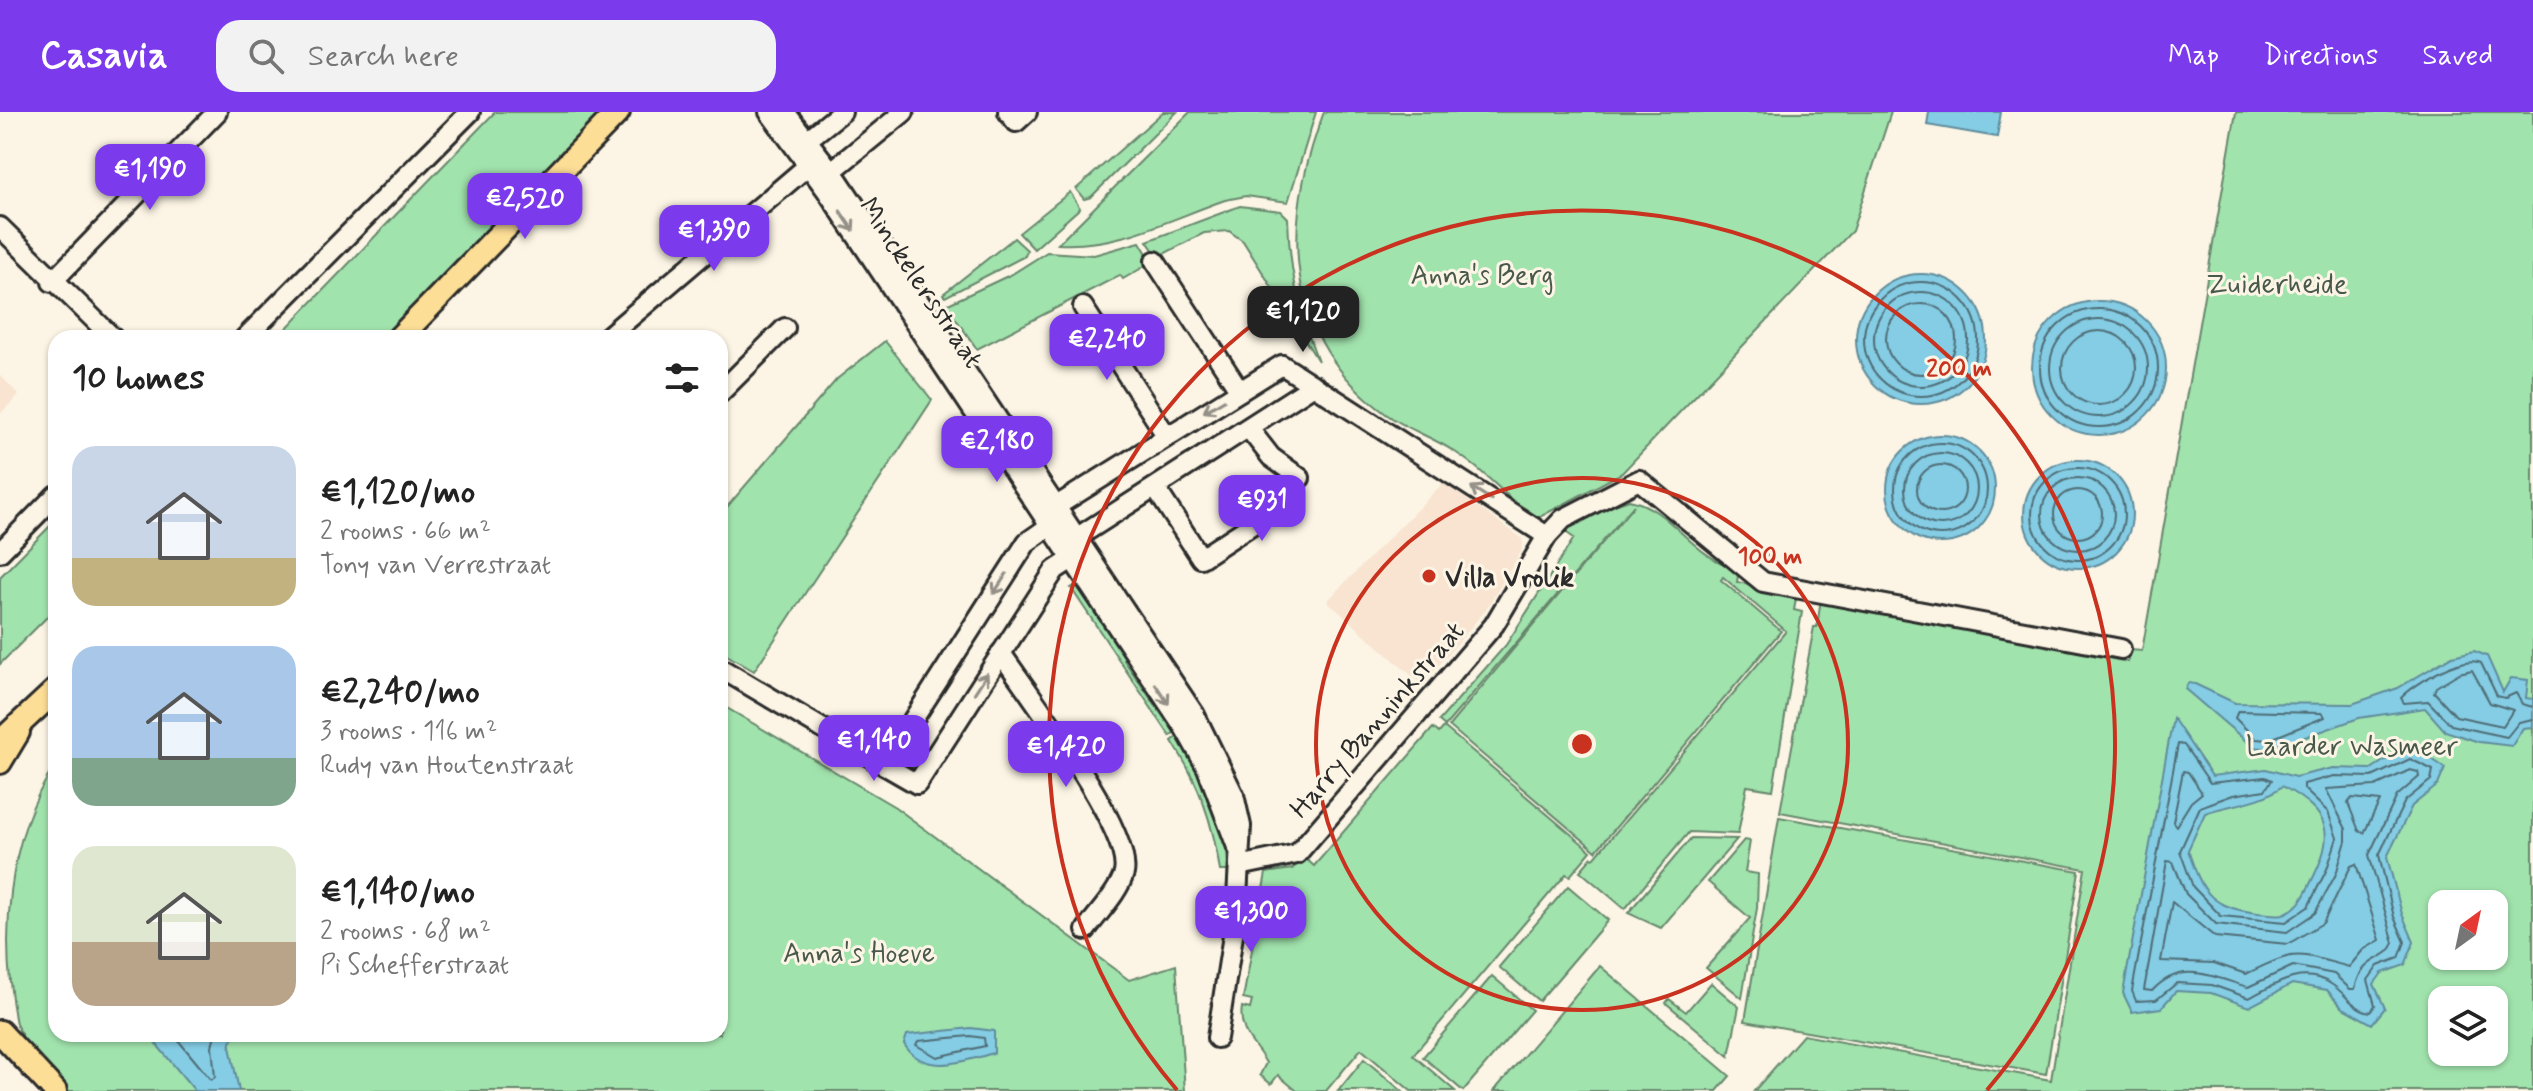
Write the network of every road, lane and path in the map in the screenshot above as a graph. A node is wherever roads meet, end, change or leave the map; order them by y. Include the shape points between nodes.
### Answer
1 (217, 112) edge
2 (470, 112) edge
3 (618, 112) edge
4 (769, 112) edge
5 (785, 112) edge
6 (842, 112) edge
7 (904, 112) edge
8 (1008, 112) edge
9 (1027, 112) edge
10 (801, 145) junction
11 (813, 161) junction
12 (826, 176) junction
13 (0, 227) edge
14 (1155, 261) dead end
15 (52, 282) junction
16 (1083, 307) dead end
17 (785, 328) dead end
18 (104, 330) edge
19 (253, 330) edge
20 (407, 330) edge
21 (615, 330) edge
22 (728, 385) edge
23 (1314, 385) junction
24 (1240, 391) junction
25 (1250, 430) junction
26 (1166, 435) junction
27 (1156, 489) junction
28 (48, 503) edge
29 (1055, 507) junction
30 (1050, 526) junction
31 (1547, 536) junction
32 (1076, 538) junction
33 (0, 552) edge
34 (1072, 559) junction
35 (2121, 649) dead end
36 (1001, 653) junction
37 (728, 673) edge
38 (48, 698) edge
39 (25, 721) junction
40 (0, 742) edge
41 (0, 762) edge
42 (884, 765) junction
43 (1237, 847) junction
44 (1239, 866) junction
45 (1086, 930) dead end
46 (3, 1032) edge
47 (1217, 1038) dead end
48 (55, 1091) edge

1 - 15 street
2 - 19 street
3 - 20 main road
4 - 10 street, Minckelersstraat
5 - 10 street, Minckelersstraat
6 - 10 street
7 - 12 street
8 - 9 street via 1016,122
10 - 11 street, Minckelersstraat
11 - 12 street, Minckelersstraat
11 - 21 street
12 - 29 street, Minckelersstraat
12 -> 30 street, Minckelersstraat
13 - 15 street
14 - 24 street
15 - 18 street
16 - 26 street
17 - 22 street
23 - 24 street via 1282,365
23 - 25 street
31 -> 23 street
24 -> 26 street
25 - 27 street
25 - 27 street via 1271,457 1300,478 1253,524 1201,558
26 - 29 street
27 - 32 street
28 - 33 street
29 - 30 street
29 - 32 street, Minckelersstraat
30 - 34 street, Minckelersstraat
30 -> 42 street via 1027,542
31 - 35 street, Harry Banninkstraat via 1563,519 1639,480 1763,582
31 - 44 street, Harry Banninkstraat via 1494,625 1297,854
32 - 34 street
32 - 43 street, Minckelersstraat via 1218,756 1241,826
34 - 36 street via 1055,570
34 -> 43 street, Minckelersstraat via 1184,727 1207,768
42 -> 36 street via 917,784
36 - 45 street via 1108,815 1124,854 1123,876
37 - 42 street
38 - 39 main road
39 - 40 main road
39 - 41 main road
43 - 44 street, Minckelersstraat
44 - 47 street, Minckelersstraat
46 - 48 main road

